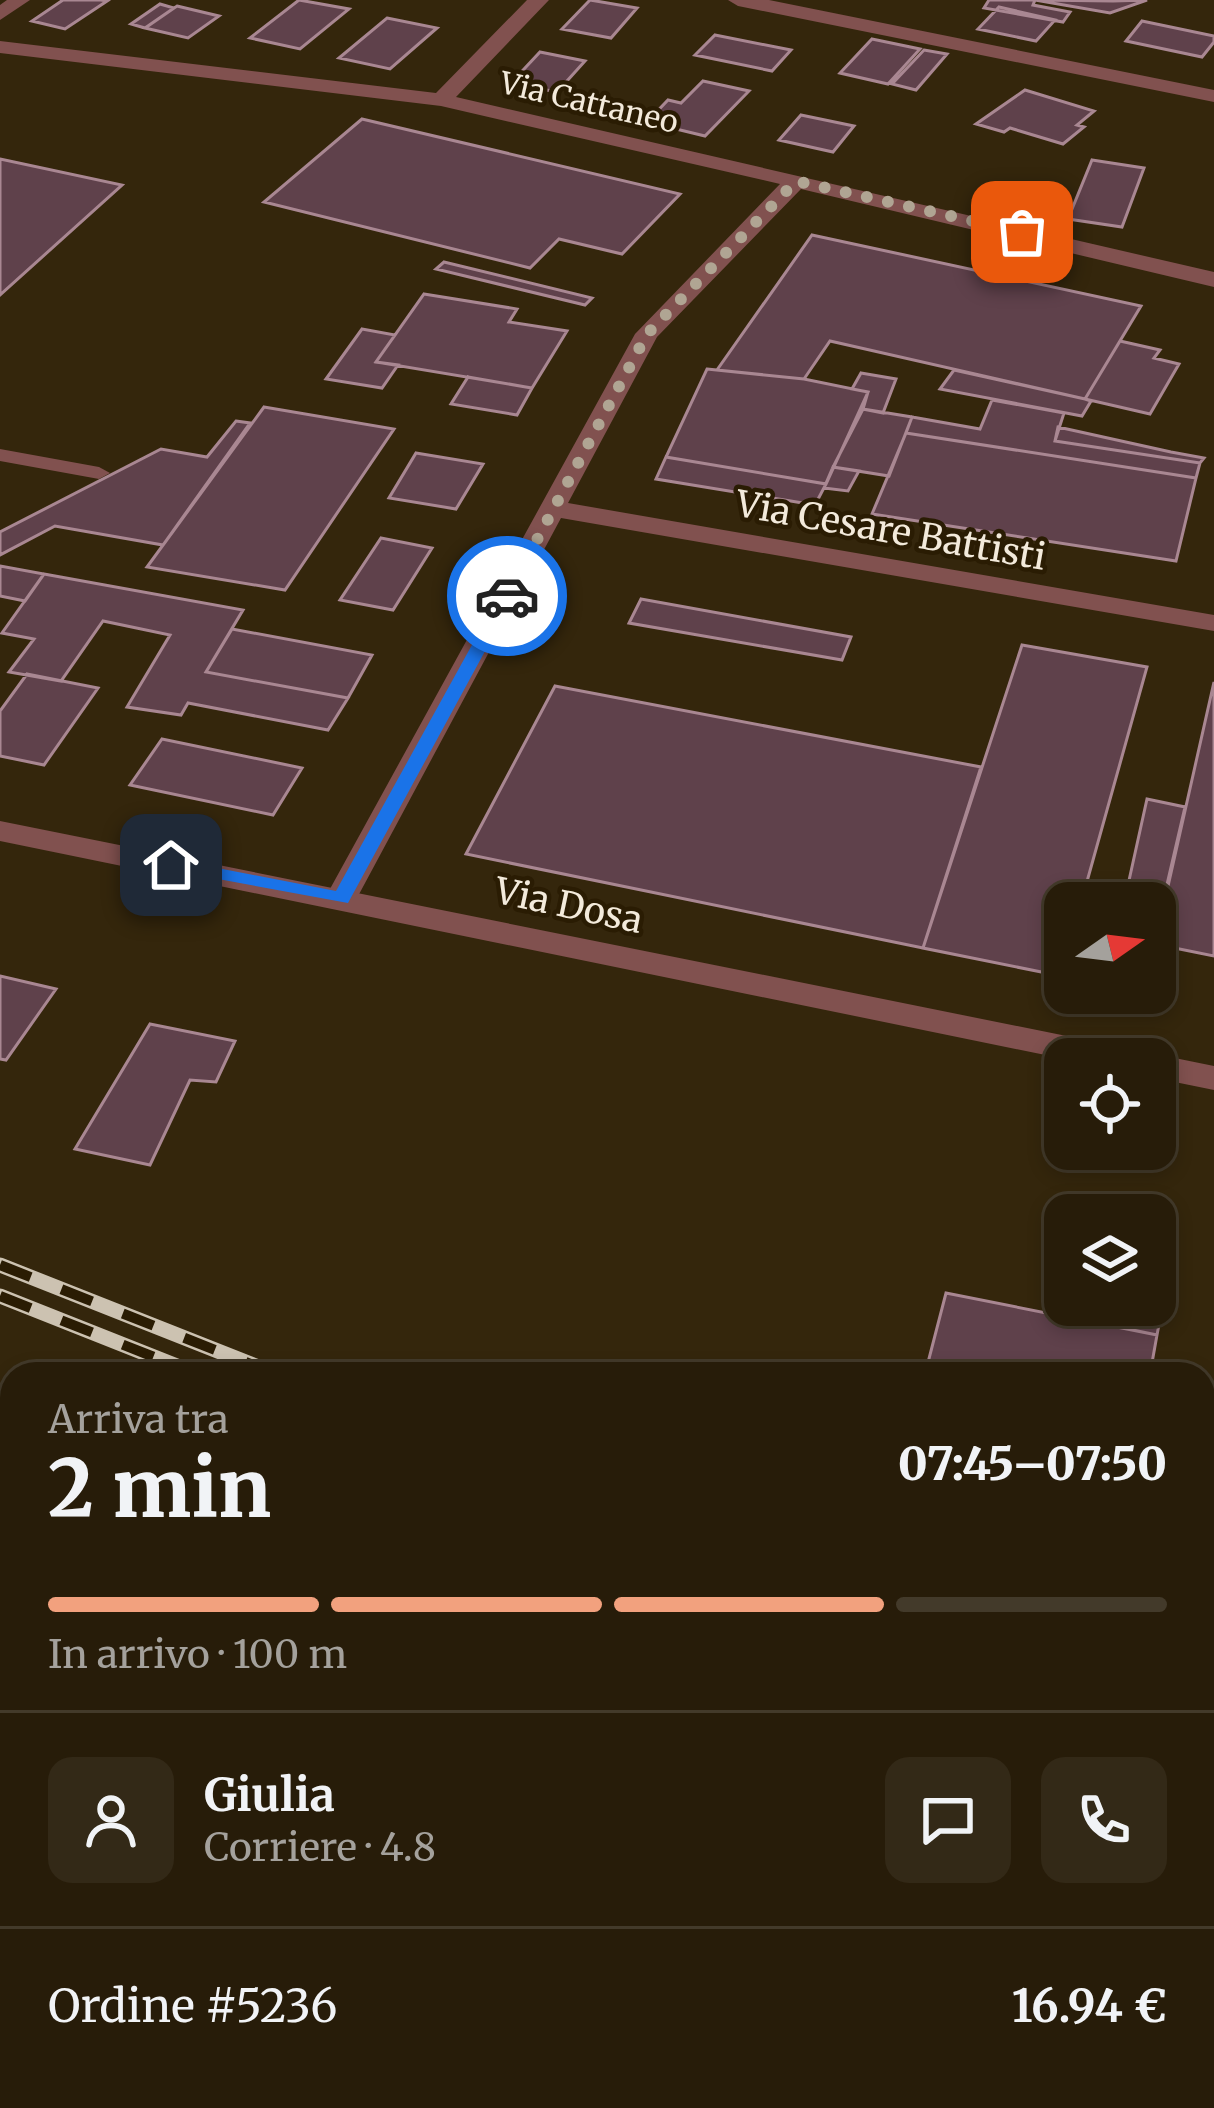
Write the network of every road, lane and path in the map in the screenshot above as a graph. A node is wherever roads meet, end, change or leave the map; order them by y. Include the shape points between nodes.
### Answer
1 (20, 0) edge
2 (539, 0) edge
3 (738, 0) edge
4 (0, 14) edge
5 (3, 50) edge
6 (1214, 96) edge
7 (441, 100) junction
8 (796, 181) junction
9 (1214, 256) edge
10 (1156, 263) junction
11 (1214, 271) edge
12 (1214, 280) edge
13 (0, 455) edge
14 (99, 472) dead end
15 (555, 509) junction
16 (1214, 622) edge
17 (0, 831) edge
18 (341, 898) junction
19 (1044, 1043) edge
20 (1176, 1070) edge
21 (1214, 1078) edge

1 - 4 street
2 - 7 street
3 - 6 street
5 - 7 street, Via Cattaneo
7 - 8 street, Via Cattaneo
8 - 10 street, Via Cattaneo
8 - 15 street via 647,334
9 - 10 street, Via Cattaneo
10 - 11 street, Via Cattaneo
10 - 12 street, Via Cattaneo
13 - 14 lane
15 - 16 street, Via Cesare Battisti
15 - 18 street
17 - 18 street, Via Dosa
18 - 19 street, Via Dosa
20 - 21 street

